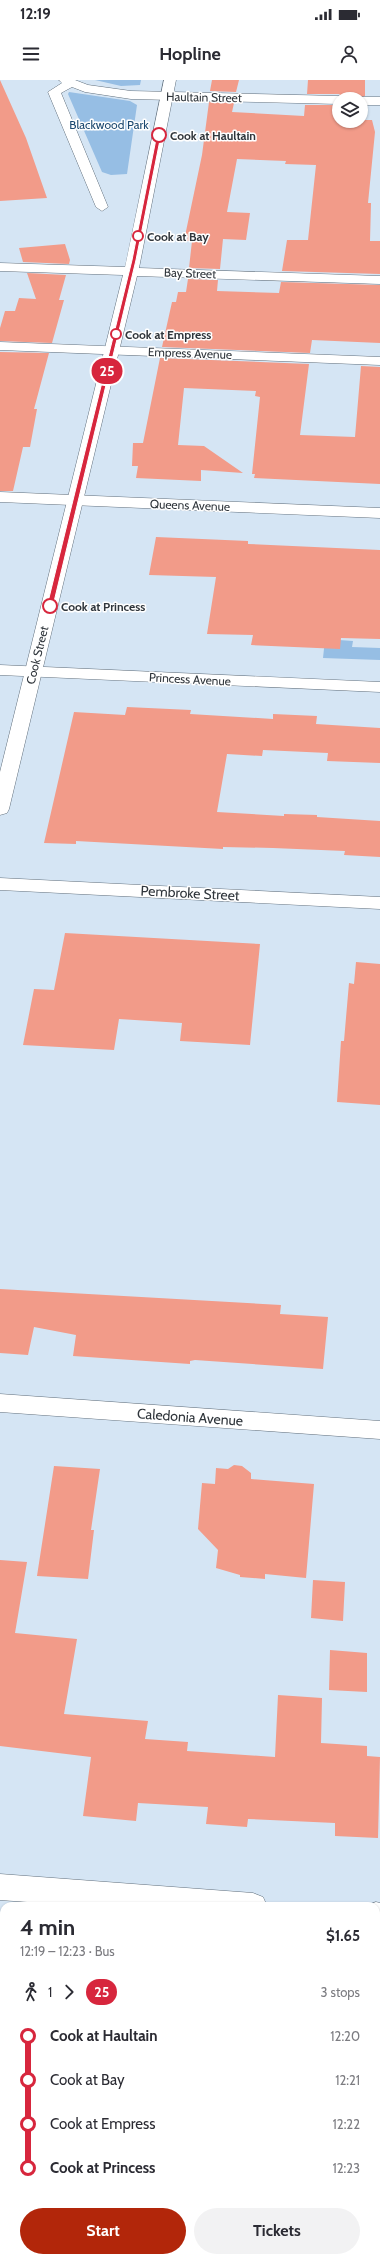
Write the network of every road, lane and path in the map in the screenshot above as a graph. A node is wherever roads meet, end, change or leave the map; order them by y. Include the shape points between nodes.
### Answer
1 (170, 80) edge
2 (68, 82) edge
3 (166, 96) junction
4 (332, 100) edge
5 (368, 101) edge
6 (380, 101) edge
7 (102, 207) dead end
8 (0, 266) edge
9 (131, 271) junction
10 (380, 280) edge
11 (0, 346) edge
12 (112, 350) junction
13 (380, 361) edge
14 (0, 497) edge
15 (76, 500) junction
16 (380, 512) edge
17 (0, 670) edge
18 (33, 671) junction
19 (380, 687) edge
20 (0, 809) edge
21 (0, 884) edge
22 (380, 903) edge
23 (0, 1403) edge
24 (380, 1430) edge
25 (0, 1887) edge
26 (200, 1902) edge

1 - 3 street, Cook Street
2 - 3 street, Haultain Street via 104,92
2 - 7 street via 54,92
3 - 4 street, Haultain Street
3 - 9 street, Cook Street
5 - 6 street
8 - 9 street, Bay Street
9 - 10 street, Bay Street
9 - 12 street, Cook Street
11 - 12 street, Empress Avenue
12 - 13 street, Empress Avenue
12 - 15 street, Cook Street
14 - 15 street, Queens Avenue
15 - 16 street, Queens Avenue
15 - 18 street, Cook Street
17 - 18 street, Princess Avenue
18 - 19 street, Princess Avenue
18 - 20 street, Cook Street
21 - 22 street, Pembroke Street
23 - 24 street, Caledonia Avenue
25 - 26 street

